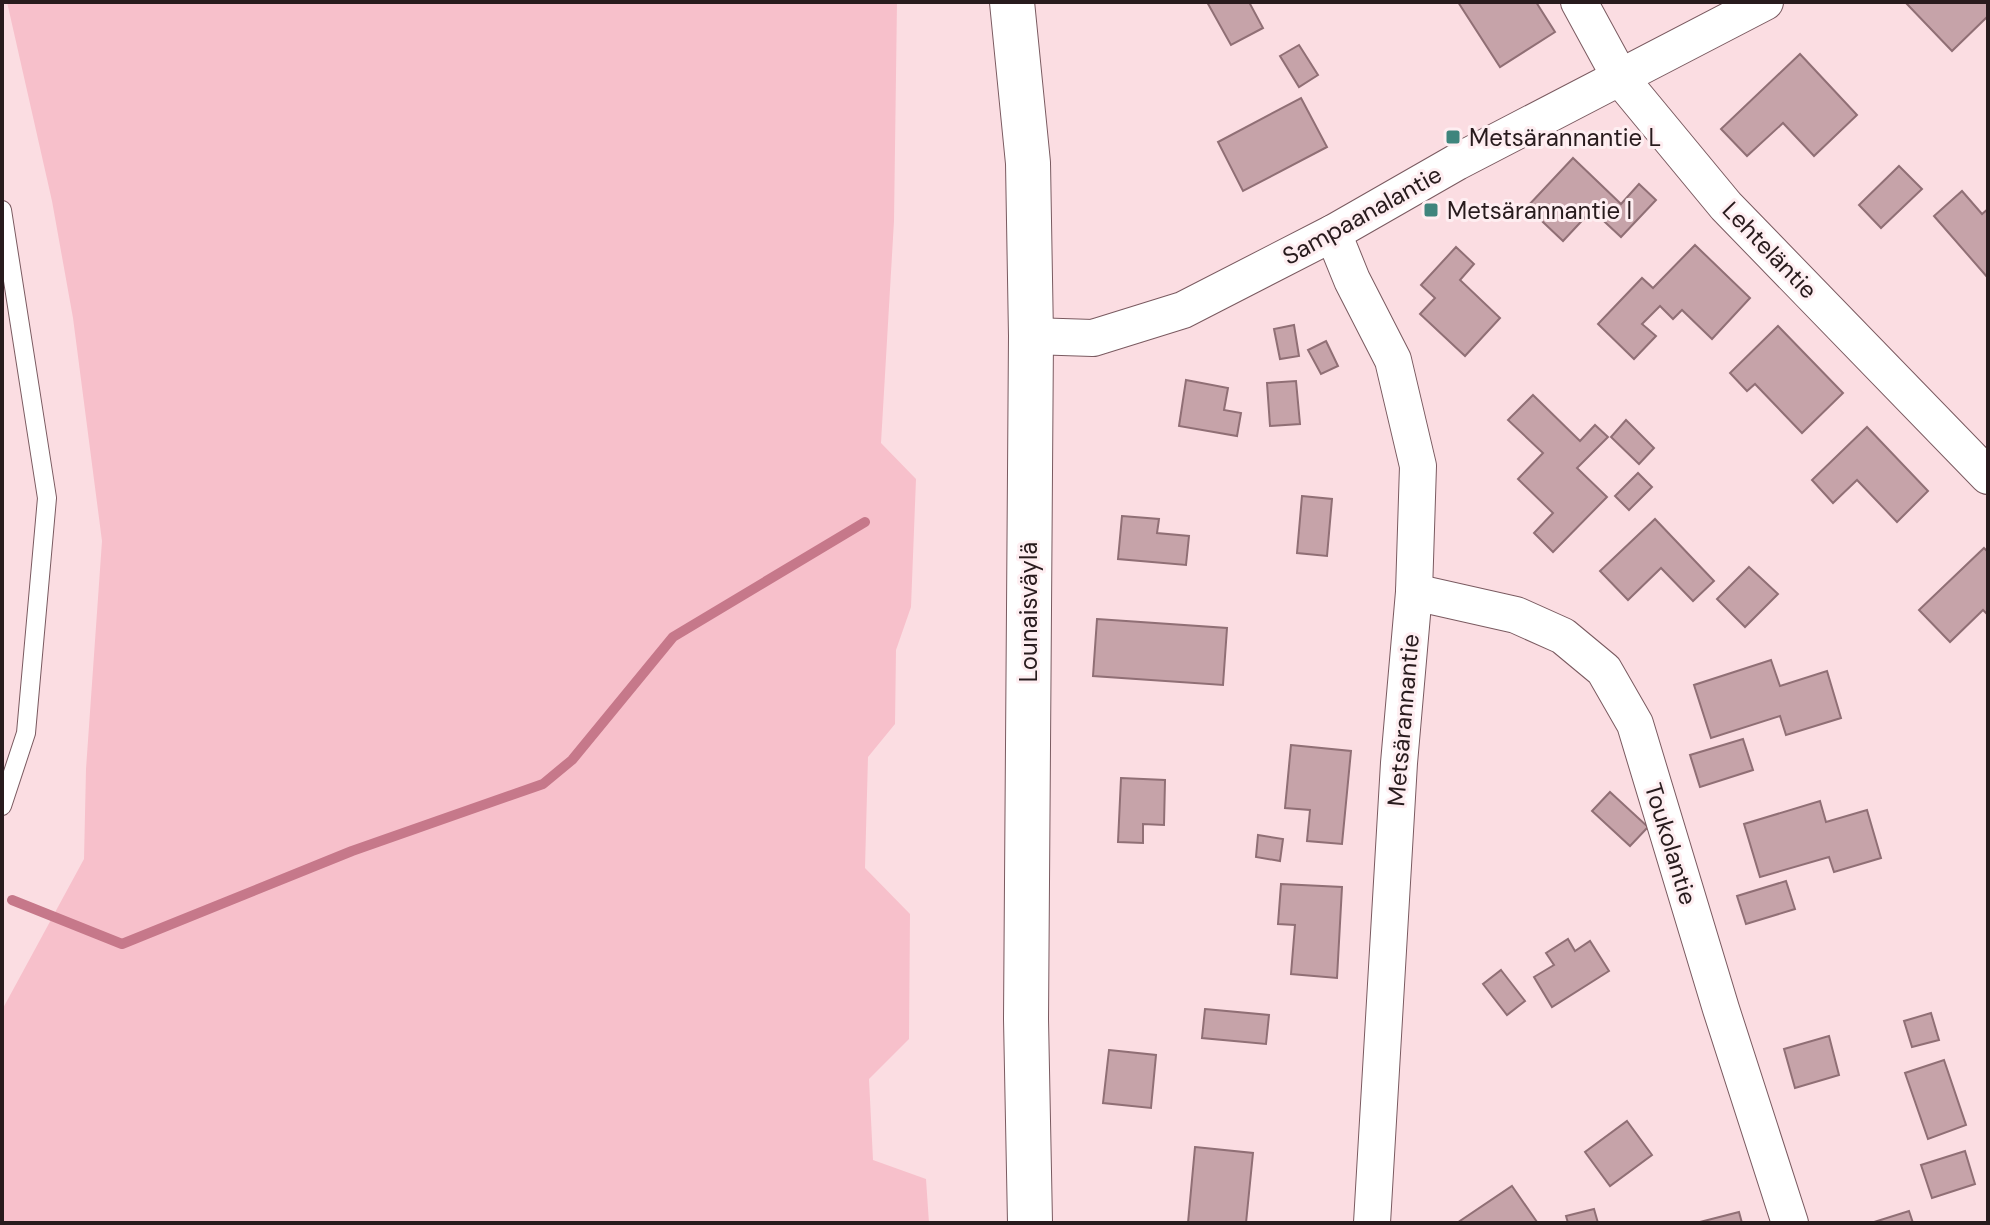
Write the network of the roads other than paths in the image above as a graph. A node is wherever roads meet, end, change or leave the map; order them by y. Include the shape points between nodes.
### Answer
1 (1012, 2) edge
2 (1579, 2) edge
3 (1765, 2) edge
4 (1621, 79) junction
5 (2, 210) edge
6 (1333, 233) junction
7 (1031, 336) junction
8 (1988, 476) edge
9 (1414, 592) junction
10 (2, 806) edge
11 (1030, 1223) edge
12 (1372, 1223) edge
13 (1790, 1223) edge

1 - 7 street, Lounaisväylä via 1028,163
2 - 4 street, Lehteläntie
3 - 4 street, Sampaanalantie
4 - 6 street, Sampaanalantie via 1457,162
4 - 8 street, Lehteläntie via 1726,206
5 - 10 lane via 47,498 26,733
6 - 7 street, Sampaanalantie via 1183,310 1093,338
6 - 9 street, Metsärannantie via 1393,360 1418,466
7 - 11 street, Lounaisväylä via 1026,925
9 - 12 street, Metsärannantie
9 - 13 street, Toukolantie via 1516,615 1563,636 1604,670 1635,724

